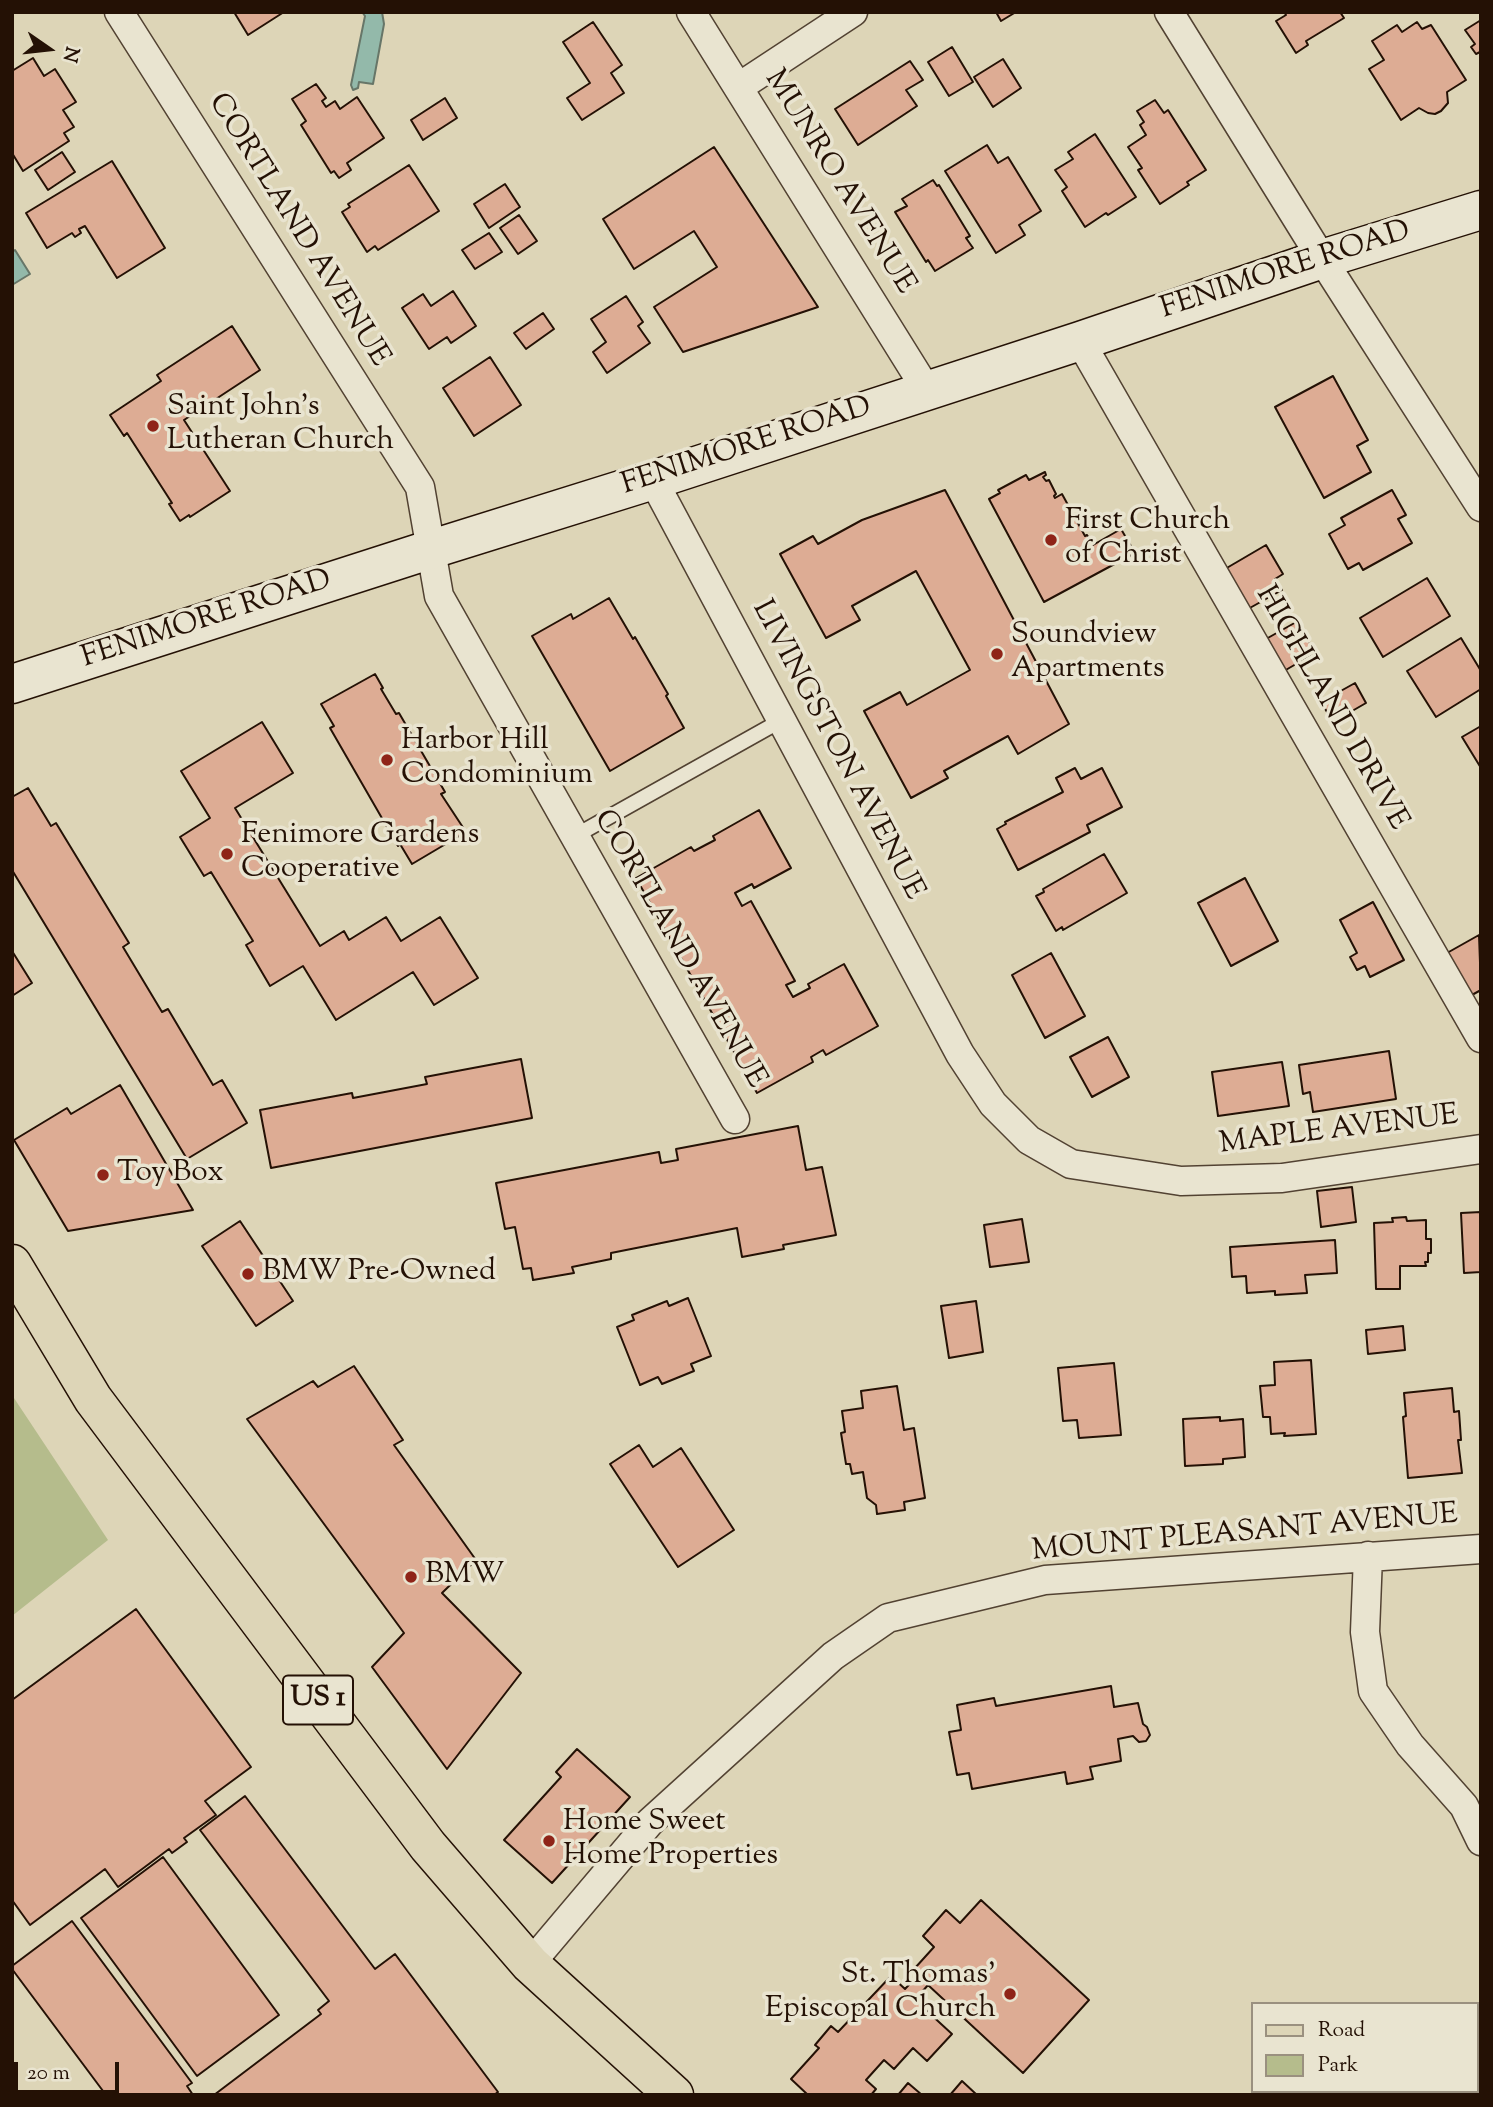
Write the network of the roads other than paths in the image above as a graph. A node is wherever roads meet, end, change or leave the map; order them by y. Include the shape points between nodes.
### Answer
1 (119, 12) edge
2 (691, 12) edge
3 (853, 12) edge
4 (1169, 12) edge
5 (739, 88) junction
6 (1481, 209) edge
7 (1322, 259) junction
8 (1080, 341) junction
9 (926, 389) junction
10 (653, 480) junction
11 (1481, 507) edge
12 (432, 549) junction
13 (12, 684) edge
14 (782, 720) junction
15 (575, 836) junction
16 (1481, 1038) edge
17 (960, 1054) joint
18 (735, 1119) dead end
19 (1481, 1149) edge
20 (12, 1264) edge
21 (1481, 1549) edge
22 (1368, 1556) junction
23 (1481, 1841) edge
24 (530, 1964) junction
25 (674, 2095) edge

1 - 12 street, CORTLAND AVENUE via 420,487
2 - 5 street, MUNRO AVENUE
3 - 5 street
4 - 7 street
5 - 9 street, MUNRO AVENUE
6 - 7 street, FENIMORE ROAD
7 - 8 street, FENIMORE ROAD
7 - 11 street
8 - 9 street, FENIMORE ROAD
8 - 16 street, HIGHLAND DRIVE
9 - 10 street, FENIMORE ROAD
10 - 12 street, FENIMORE ROAD
10 - 14 street, LIVINGSTON AVENUE
12 - 13 street, FENIMORE ROAD
12 - 15 street, CORTLAND AVENUE via 439,596
14 - 15 lane
14 - 17 street, LIVINGSTON AVENUE
15 - 18 street, CORTLAND AVENUE
17 - 19 street, MAPLE AVENUE via 993,1104 1029,1140 1071,1164 1181,1181 1282,1178
20 - 24 main road, US 1 via 93,1399 428,1846
21 - 22 street, MOUNT PLEASANT AVENUE
22 - 23 street via 1365,1632 1373,1691 1409,1745 1464,1806
22 - 24 street, MOUNT PLEASANT AVENUE via 1045,1580 888,1618 832,1657 650,1822
24 - 25 main road, US 1

